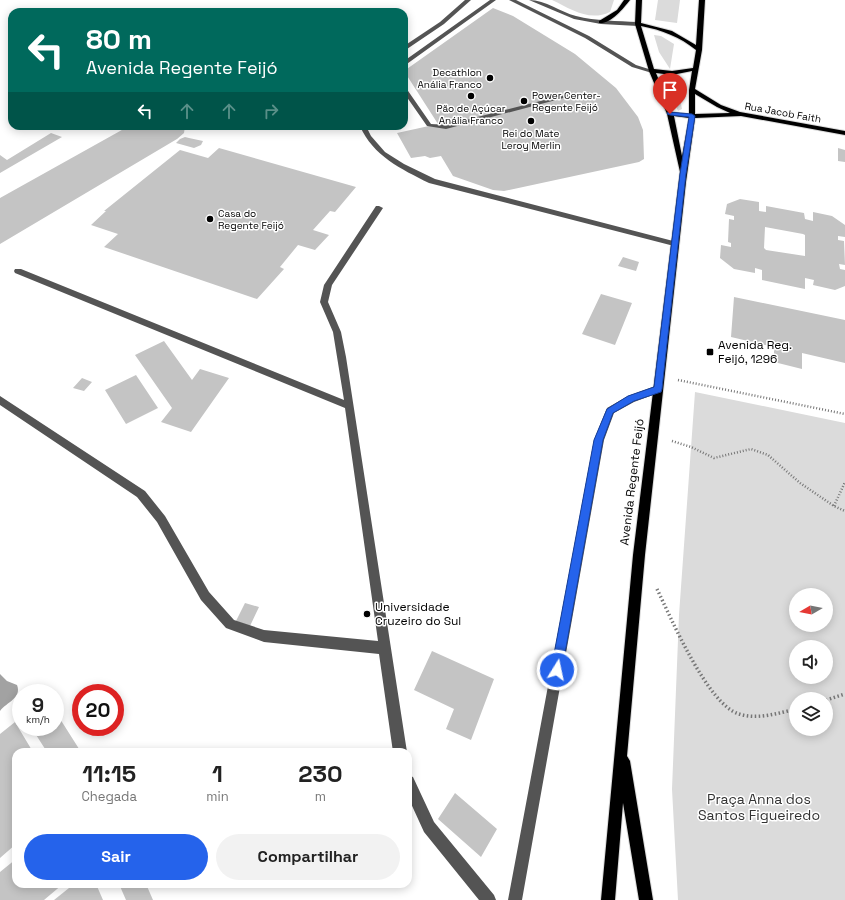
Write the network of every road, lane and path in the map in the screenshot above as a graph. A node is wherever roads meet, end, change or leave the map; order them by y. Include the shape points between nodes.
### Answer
1 (468, 0) edge
2 (493, 0) edge
3 (512, 0) edge
4 (532, 0) edge
5 (627, 0) edge
6 (639, 0) edge
7 (702, 0) edge
8 (601, 22) junction
9 (638, 24) junction
10 (408, 46) edge
11 (699, 50) junction
12 (408, 61) edge
13 (695, 69) junction
14 (652, 71) junction
15 (692, 90) junction
16 (408, 95) edge
17 (568, 96) dead end
18 (670, 114) junction
19 (741, 114) junction
20 (692, 116) junction
21 (364, 130) edge
22 (845, 133) edge
23 (683, 174) junction
24 (379, 208) dead end
25 (674, 244) junction
26 (18, 271) dead end
27 (660, 376) junction
28 (658, 389) junction
29 (0, 400) edge
30 (349, 406) junction
31 (845, 414) edge
32 (653, 435) junction
33 (845, 482) edge
34 (834, 506) junction
35 (845, 511) edge
36 (639, 555) junction
37 (384, 648) junction
38 (845, 694) edge
39 (833, 698) edge
40 (789, 710) edge
41 (621, 746) junction
42 (399, 748) edge
43 (412, 791) edge
44 (488, 900) edge
45 (515, 900) edge
46 (608, 900) edge
47 (646, 900) edge

1 - 10 street via 442,23
2 - 12 street
3 - 14 street via 587,37 634,66
4 - 8 street via 565,15
5 - 8 main road via 619,11
6 - 9 main road, Avenida Regente Feijó
7 - 11 main road, Avenida Regente Feijó
8 - 9 street
9 - 11 main road via 670,30
9 - 14 main road, Avenida Regente Feijó
11 - 13 main road, Avenida Regente Feijó
13 - 14 main road via 672,73
13 - 15 main road, Avenida Regente Feijó
14 - 18 main road, Avenida Regente Feijó
15 - 19 main road via 719,106
15 - 20 main road, Avenida Regente Feijó
16 - 17 street via 429,125 437,127 446,127
18 - 20 main road, Rua Jacob Faith
18 - 23 main road, Avenida Regente Feijó
19 - 20 main road, Rua Jacob Faith
19 - 22 main road, Rua Jacob Faith
20 - 23 main road, Avenida Regente Feijó
21 - 25 street via 381,151 404,167 432,181
23 - 25 main road, Avenida Regente Feijó
24 - 30 street via 328,284 324,302 337,332
25 - 27 main road, Avenida Regente Feijó
26 - 30 street
27 - 28 main road, Avenida Regente Feijó
27 - 31 path
28 - 32 main road, Avenida Regente Feijó
28 - 45 street via 631,399 610,411 599,440
29 - 37 street via 141,494 161,519 206,596 230,624 264,636
30 - 37 street
32 - 34 path via 691,447 714,458 751,449 768,455 800,483
32 - 36 main road, Avenida Regente Feijó
33 - 34 path
34 - 35 path
36 - 40 path via 696,665 718,699 733,712 756,716
36 - 41 main road, Avenida Regente Feijó
37 - 42 street
38 - 39 path
41 - 46 main road, Avenida Regente Feijó
41 - 47 main road, Avenida Regente Feijó
43 - 44 street via 429,827

